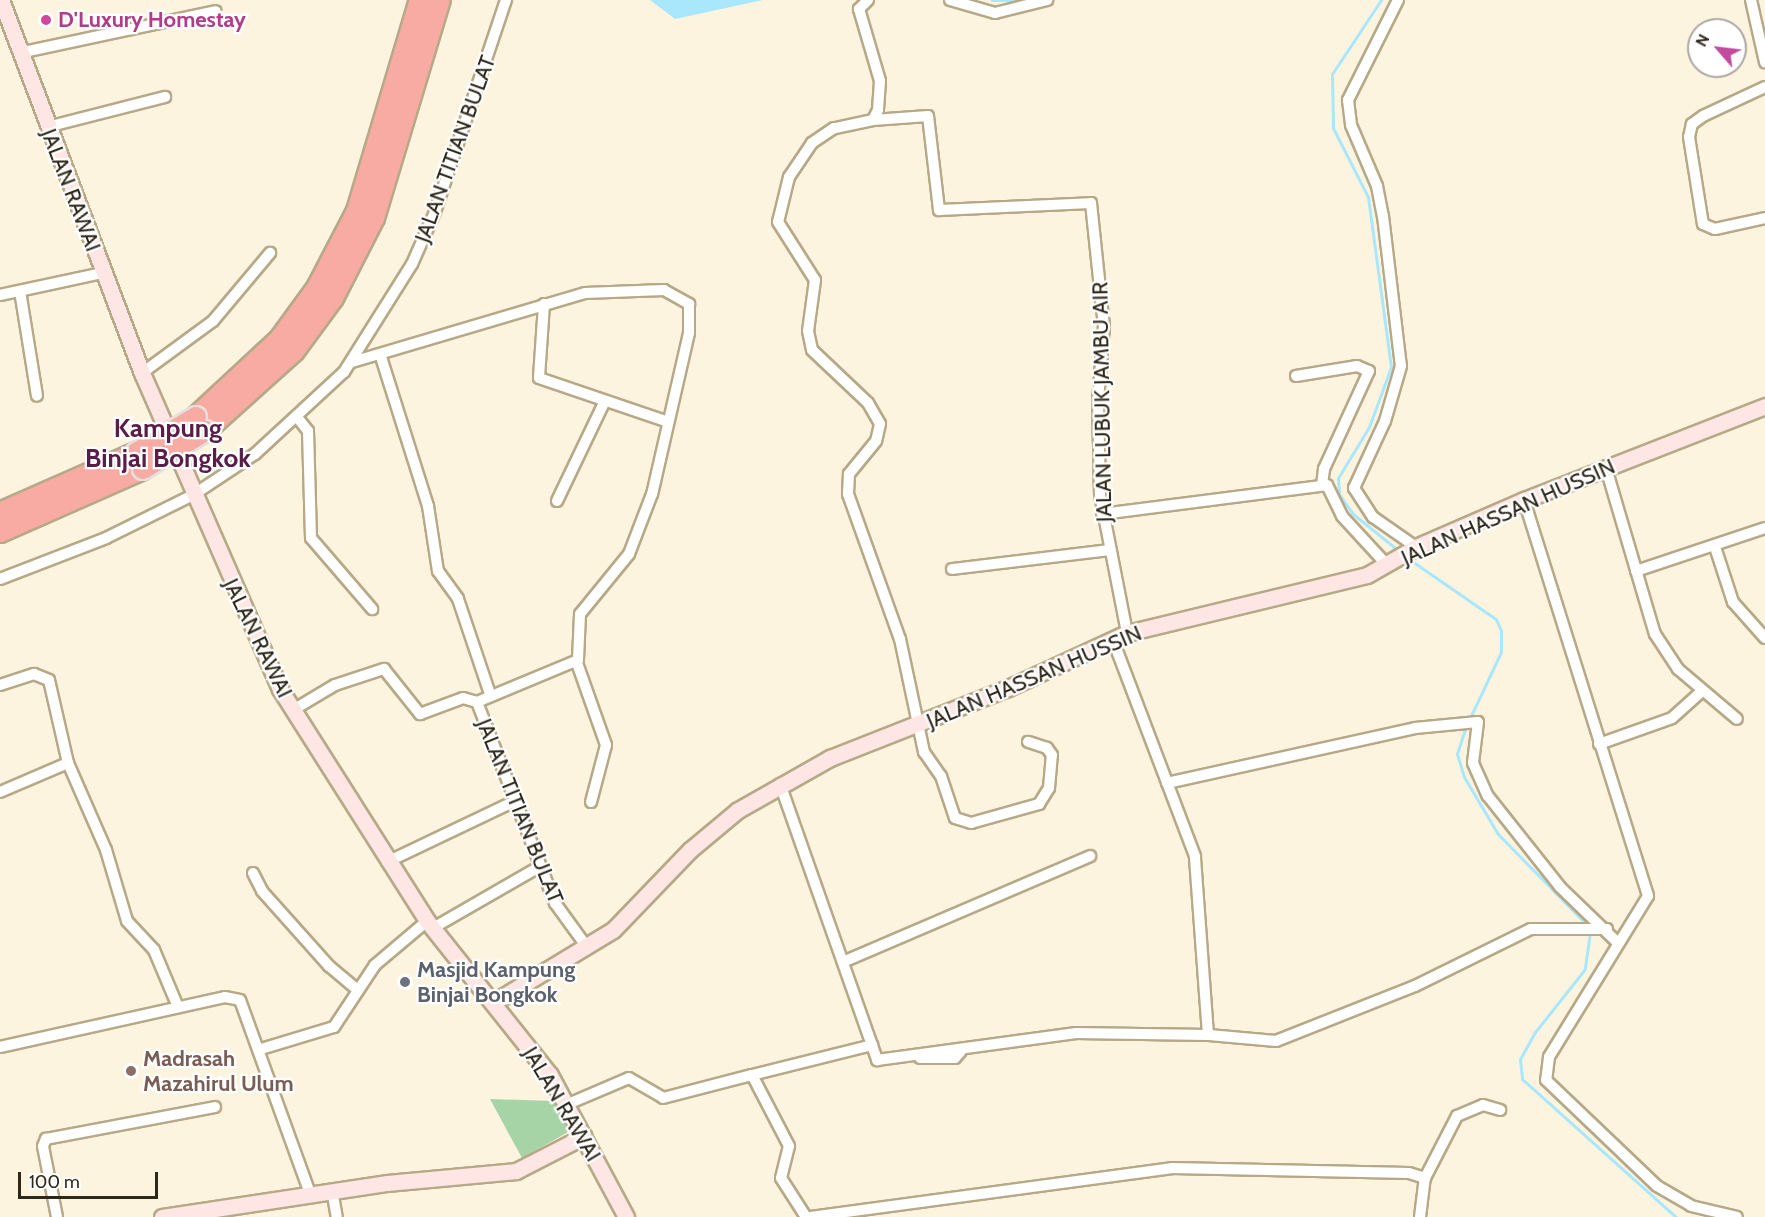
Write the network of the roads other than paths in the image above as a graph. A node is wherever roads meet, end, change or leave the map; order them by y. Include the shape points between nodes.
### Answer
1 (1, 0) edge
2 (420, 0) edge
3 (440, 0) edge
4 (506, 0) edge
5 (868, 0) edge
6 (950, 0) edge
7 (1047, 0) edge
8 (1398, 0) edge
9 (1751, 0) edge
10 (216, 11) dead end
11 (19, 53) junction
12 (1765, 62) edge
13 (1765, 87) edge
14 (165, 98) dead end
15 (873, 120) junction
16 (47, 127) junction
17 (1765, 218) edge
18 (270, 253) dead end
19 (102, 273) junction
20 (20, 291) junction
21 (0, 295) edge
22 (544, 304) junction
23 (381, 357) junction
24 (352, 362) junction
25 (142, 373) junction
26 (1296, 376) dead end
27 (37, 396) dead end
28 (604, 403) junction
29 (1765, 406) edge
30 (297, 417) junction
31 (668, 422) junction
32 (200, 424) junction
33 (139, 461) junction
34 (1606, 468) junction
35 (1325, 485) junction
36 (193, 495) junction
37 (1524, 500) junction
38 (556, 501) dead end
39 (0, 513) edge
40 (1102, 514) junction
41 (1765, 528) edge
42 (0, 532) edge
43 (1715, 547) junction
44 (1414, 549) junction
45 (1109, 550) junction
46 (1392, 563) junction
47 (952, 569) dead end
48 (1636, 571) junction
49 (0, 579) edge
50 (372, 609) dead end
51 (1126, 633) junction
52 (1765, 638) edge
53 (1113, 640) junction
54 (577, 663) junction
55 (0, 685) edge
56 (1702, 691) junction
57 (490, 694) junction
58 (477, 702) junction
59 (293, 710) junction
60 (1737, 719) dead end
61 (917, 726) junction
62 (1028, 742) dead end
63 (1599, 744) junction
64 (68, 763) junction
65 (1167, 783) junction
66 (780, 784) junction
67 (0, 792) edge
68 (513, 802) junction
69 (591, 802) dead end
70 (1090, 856) dead end
71 (387, 862) junction
72 (539, 867) junction
73 (253, 873) dead end
74 (430, 924) junction
75 (1603, 931) junction
76 (1617, 942) junction
77 (588, 947) junction
78 (843, 962) junction
79 (358, 990) junction
80 (494, 1002) junction
81 (178, 1007) junction
82 (1209, 1035) junction
83 (872, 1045) junction
84 (0, 1047) edge
85 (261, 1049) junction
86 (755, 1073) junction
87 (568, 1104) junction
88 (215, 1107) dead end
89 (1500, 1110) dead end
90 (584, 1136) junction
91 (1425, 1178) junction
92 (332, 1190) junction
93 (310, 1193) junction
94 (57, 1217) edge
95 (162, 1217) edge
96 (337, 1217) edge
97 (626, 1217) edge
98 (808, 1217) edge
99 (1420, 1217) edge
100 (1737, 1217) edge

1 - 11 street, JALAN RAWAI
2 - 32 highway via 357,211 317,288 280,339
3 - 32 highway via 374,218 333,298 294,351
4 - 24 street, JALAN TITIAN BULAT via 435,212
5 - 15 street via 859,9 880,81 880,105
6 - 7 street via 995,13
8 - 44 street via 1348,100 1351,125 1377,186 1383,216 1401,366 1385,422 1354,488 1373,518
9 - 12 street
10 - 11 street
11 - 16 street, JALAN RAWAI
13 - 17 street via 1695,121 1689,137 1703,224 1715,229
14 - 16 street
15 - 40 street, JALAN LUBUK JAMBU AIR via 928,116 939,210 1088,201 1104,326 1098,400
15 - 61 street via 834,128 812,143 789,177 778,215 815,280 808,331 812,350 868,403 880,424 873,447 849,474 848,494 900,639
16 - 19 street, JALAN RAWAI
18 - 25 street via 213,321
19 - 20 street
19 - 25 street, JALAN RAWAI
20 - 21 street
20 - 27 street
22 - 23 street
22 - 28 street via 539,378
22 - 31 street via 607,292 664,290 684,298 691,317
23 - 24 street
23 - 57 street via 428,506 438,571 458,599
24 - 30 street, JALAN TITIAN BULAT
25 - 36 street, JALAN RAWAI
26 - 35 street via 1357,366 1369,371 1324,469
28 - 31 street
28 - 38 street
29 - 34 street, JALAN HASSAN HUSSIN
30 - 36 street, JALAN TITIAN BULAT via 255,454
30 - 50 street via 308,431 311,538
31 - 54 street via 639,532 624,561 580,615
32 - 33 highway, bridge
33 - 39 highway
33 - 42 highway
34 - 37 street, JALAN HASSAN HUSSIN
34 - 48 street
35 - 40 street
35 - 46 street via 1342,516
36 - 49 street, JALAN TITIAN BULAT via 106,538
36 - 59 street, JALAN RAWAI
37 - 44 street, JALAN HASSAN HUSSIN
37 - 63 street
40 - 45 street, JALAN LUBUK JAMBU AIR
41 - 43 street
43 - 48 street
43 - 52 street via 1733,602
44 - 46 street, JALAN HASSAN HUSSIN
45 - 47 street
45 - 51 street, JALAN LUBUK JAMBU AIR
46 - 51 street, JALAN HASSAN HUSSIN via 1367,575
48 - 56 street via 1658,640
51 - 53 street, JALAN HASSAN HUSSIN
53 - 61 street, JALAN HASSAN HUSSIN
53 - 65 street
54 - 57 street
54 - 69 street via 606,745
55 - 64 street via 34,674 49,680
56 - 60 street
56 - 63 street via 1672,718
57 - 58 street
58 - 59 street via 463,698 420,714 384,669 335,685
58 - 68 street, JALAN TITIAN BULAT
59 - 71 street, JALAN RAWAI
61 - 62 street via 955,818 962,822 1042,799 1049,788 1051,751
61 - 66 street, JALAN HASSAN HUSSIN via 851,750
63 - 76 street via 1648,896 1645,908
64 - 67 street
64 - 81 street via 106,850 127,921 154,950
65 - 75 street via 1460,720 1475,722 1479,726 1473,762 1488,796 1560,886
65 - 82 street via 1195,856
66 - 77 street, JALAN HASSAN HUSSIN via 706,835 631,915
66 - 78 street
68 - 71 street
68 - 72 street, JALAN TITIAN BULAT
70 - 78 street
71 - 74 street, JALAN RAWAI
72 - 74 street
72 - 77 street, JALAN TITIAN BULAT via 555,903
73 - 79 street via 262,891 321,957
74 - 79 street via 375,965
74 - 80 street, JALAN RAWAI
75 - 76 street
75 - 82 street via 1532,929 1415,986 1276,1041
76 - 100 street via 1606,970 1544,1066 1546,1080 1657,1186 1690,1206
77 - 80 street, JALAN HASSAN HUSSIN
78 - 83 street
79 - 85 street via 334,1026
80 - 87 street, JALAN RAWAI
81 - 84 street
81 - 85 street via 225,997 246,1007
82 - 83 street via 1076,1033 961,1051 956,1058 878,1060
83 - 86 street
85 - 93 street
86 - 87 street via 663,1098 629,1078
86 - 98 street via 789,1146 781,1178
87 - 90 street, JALAN RAWAI
88 - 94 street via 46,1139 43,1146
89 - 91 street via 1483,1105 1457,1116
90 - 92 street via 516,1171
90 - 97 street, JALAN RAWAI
91 - 98 street via 1409,1173 1172,1168
91 - 99 street
92 - 93 street
92 - 96 street
93 - 95 street

